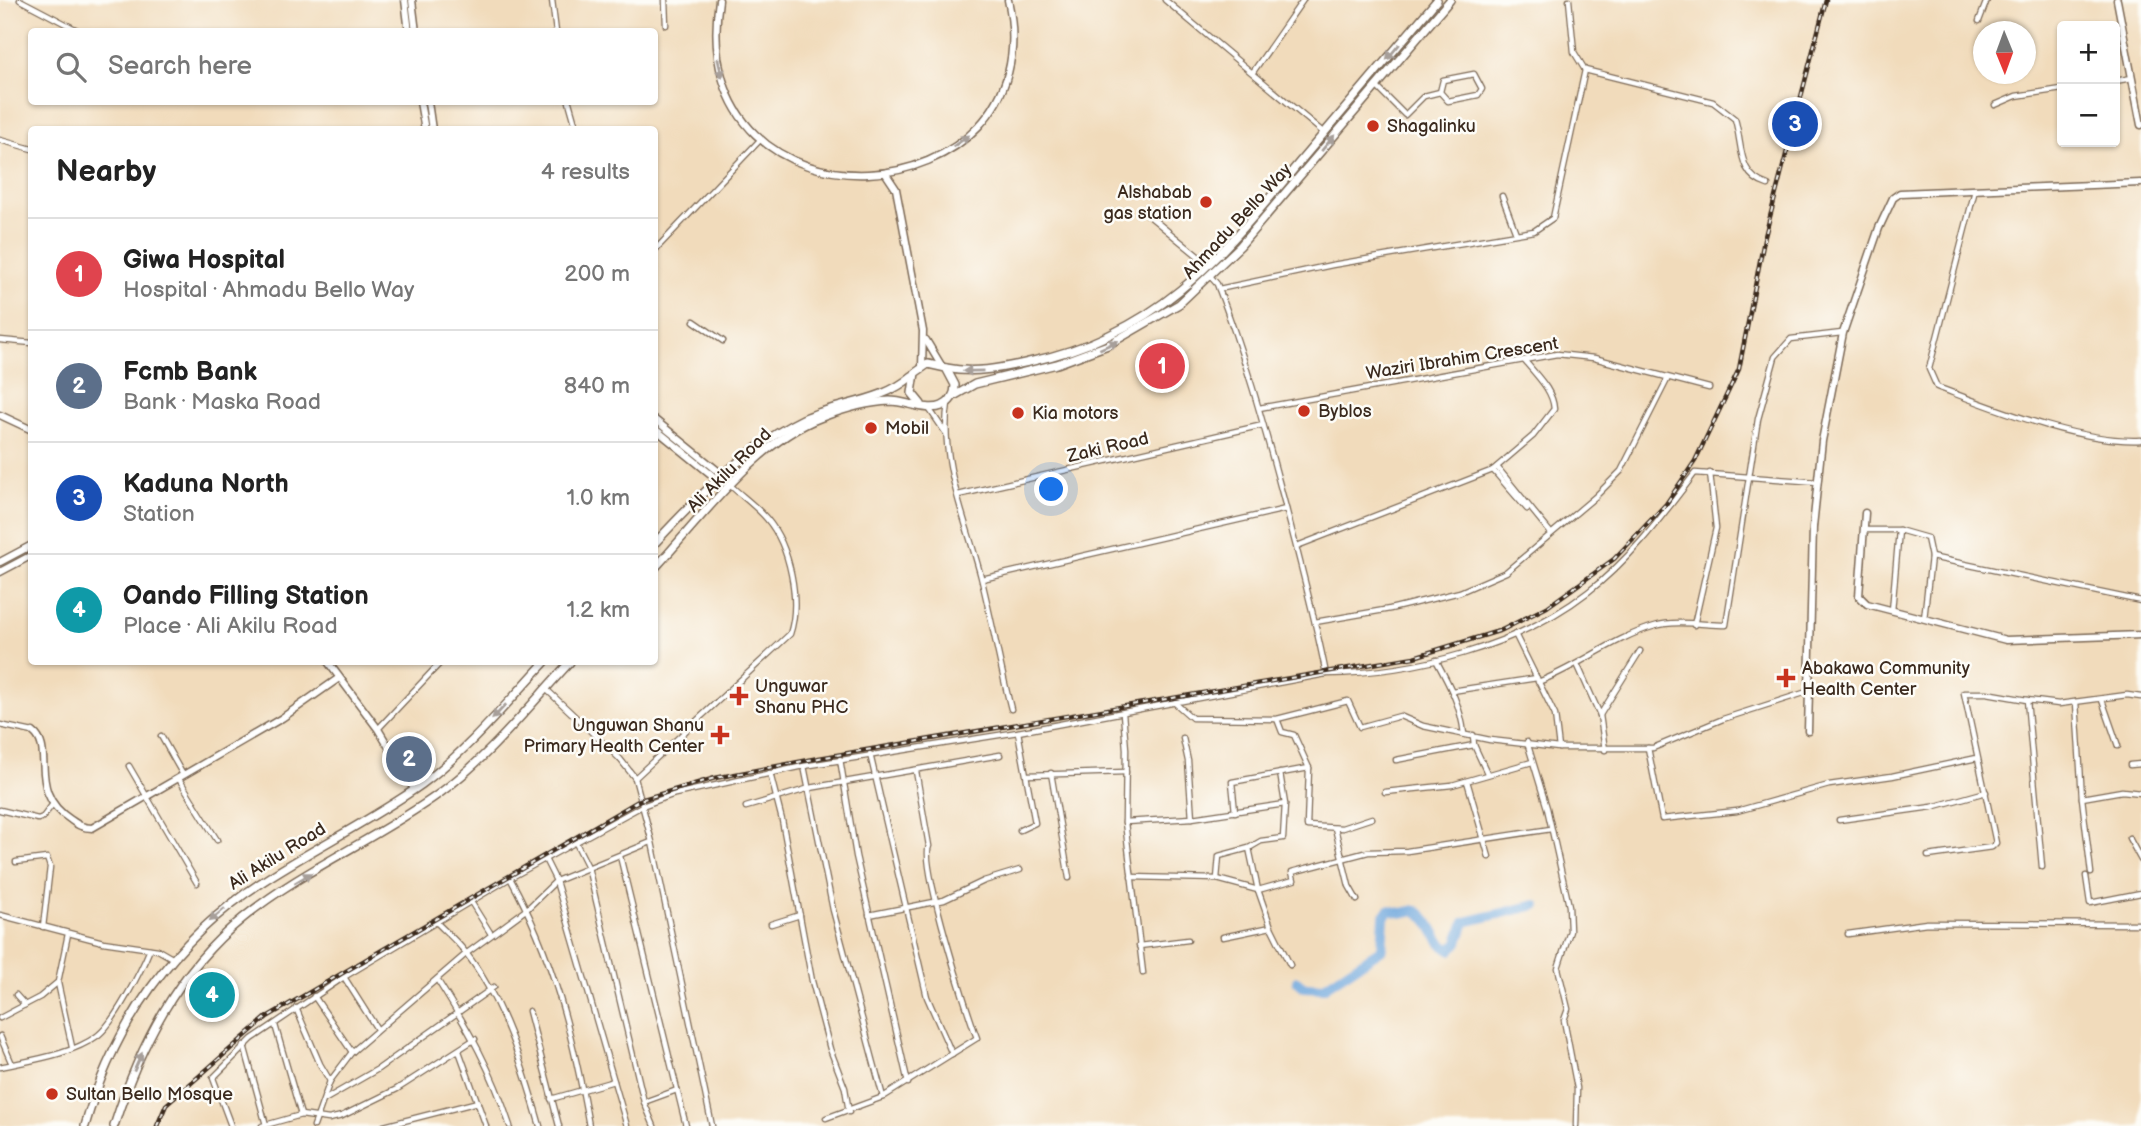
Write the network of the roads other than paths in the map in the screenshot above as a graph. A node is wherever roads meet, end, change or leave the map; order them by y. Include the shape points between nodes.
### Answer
1 (20, 0) edge
2 (405, 0) edge
3 (412, 0) edge
4 (552, 0) edge
5 (665, 0) edge
6 (719, 0) edge
7 (1008, 0) edge
8 (1165, 0) edge
9 (1303, 0) edge
10 (1437, 0) edge
11 (1450, 0) edge
12 (1569, 0) edge
13 (1987, 0) edge
14 (2117, 0) edge
15 (1979, 20) dead end
16 (666, 25) dead end
17 (73, 28) edge
18 (408, 28) edge
19 (416, 28) edge
20 (556, 28) edge
21 (1585, 70) junction
22 (1253, 72) junction
23 (2132, 78) junction
24 (2120, 80) edge
25 (1377, 86) junction
26 (2057, 90) edge
27 (1440, 92) junction
28 (421, 105) edge
29 (428, 105) edge
30 (570, 105) edge
31 (1995, 105) dead end
32 (2141, 125) edge
33 (424, 126) edge
34 (431, 126) edge
35 (576, 126) edge
36 (1324, 133) junction
37 (0, 140) edge
38 (760, 140) junction
39 (28, 148) edge
40 (900, 171) junction
41 (886, 174) junction
42 (2141, 183) edge
43 (1768, 185) dead end
44 (896, 189) junction
45 (1975, 190) junction
46 (1502, 196) dead end
47 (1148, 215) dead end
48 (1516, 233) junction
49 (658, 247) edge
50 (1210, 265) junction
51 (1211, 277) junction
52 (1219, 289) junction
53 (695, 321) dead end
54 (923, 331) junction
55 (1843, 333) junction
56 (0, 340) edge
57 (723, 341) dead end
58 (28, 343) edge
59 (1524, 360) junction
60 (943, 366) junction
61 (918, 370) junction
62 (1668, 378) junction
63 (1709, 388) dead end
64 (950, 399) junction
65 (925, 406) junction
66 (1259, 408) junction
67 (0, 415) edge
68 (658, 422) edge
69 (1264, 425) junction
70 (28, 428) edge
71 (945, 432) junction
72 (658, 434) edge
73 (2141, 440) edge
74 (1495, 469) junction
75 (729, 472) junction
76 (1710, 473) junction
77 (1747, 477) junction
78 (1818, 482) junction
79 (716, 484) junction
80 (731, 486) junction
81 (958, 495) junction
82 (1286, 509) junction
83 (1865, 513) dead end
84 (1864, 530) junction
85 (1899, 530) junction
86 (1549, 533) junction
87 (658, 540) edge
88 (1297, 545) junction
89 (28, 547) edge
90 (28, 557) edge
91 (1931, 557) junction
92 (8, 558) junction
93 (0, 562) edge
94 (658, 565) edge
95 (12, 566) junction
96 (0, 572) edge
97 (982, 579) junction
98 (2141, 601) edge
99 (1892, 611) junction
100 (1924, 620) junction
101 (1315, 622) junction
102 (1694, 625) junction
103 (1515, 634) junction
104 (2141, 635) edge
105 (1640, 651) dead end
106 (1436, 660) junction
107 (330, 665) edge
108 (438, 665) edge
109 (542, 665) edge
110 (567, 665) edge
111 (1578, 666) junction
112 (1326, 674) junction
113 (339, 678) junction
114 (1537, 680) junction
115 (545, 688) junction
116 (1452, 691) junction
117 (1807, 692) junction
118 (2141, 696) edge
119 (2027, 700) junction
120 (2102, 700) junction
121 (2076, 702) junction
122 (1175, 703) junction
123 (1011, 709) dead end
124 (1123, 713) junction
125 (1600, 715) junction
126 (1277, 719) junction
127 (0, 724) edge
128 (377, 729) junction
129 (1808, 731) dead end
130 (33, 732) joint
131 (1018, 732) junction
132 (1464, 734) junction
133 (1473, 734) junction
134 (161, 736) dead end
135 (1183, 738) dead end
136 (1527, 742) junction
137 (1474, 746) junction
138 (2118, 746) dead end
139 (1559, 748) junction
140 (1648, 748) junction
141 (1605, 750) junction
142 (870, 754) junction
143 (1000, 755) dead end
144 (1977, 758) junction
145 (840, 760) junction
146 (1396, 760) dead end
147 (1532, 762) junction
148 (2141, 764) edge
149 (2130, 765) dead end
150 (129, 766) dead end
151 (804, 766) junction
152 (1309, 768) junction
153 (916, 771) junction
154 (1126, 772) junction
155 (770, 773) junction
156 (1051, 773) junction
157 (1280, 773) junction
158 (1487, 774) junction
159 (1028, 775) junction
160 (181, 777) junction
161 (635, 778) junction
162 (874, 779) junction
163 (1467, 780) junction
164 (844, 783) junction
165 (810, 788) junction
166 (414, 789) junction
167 (1385, 792) dead end
168 (1986, 792) junction
169 (2141, 793) edge
170 (147, 797) junction
171 (777, 798) junction
172 (2082, 798) junction
173 (1285, 804) junction
174 (52, 805) junction
175 (642, 806) junction
176 (746, 807) dead end
177 (0, 810) edge
178 (1235, 812) junction
179 (1192, 818) junction
180 (1372, 818) dead end
181 (1839, 820) dead end
182 (1125, 822) junction
183 (1335, 828) junction
184 (1551, 829) junction
185 (1020, 830) dead end
186 (1484, 838) junction
187 (2129, 838) dead end
188 (217, 840) dead end
189 (652, 842) junction
190 (576, 843) junction
191 (1249, 848) junction
192 (620, 856) junction
193 (1928, 856) dead end
194 (1489, 857) dead end
195 (545, 859) junction
196 (1340, 859) junction
197 (2141, 860) edge
198 (16, 862) dead end
199 (588, 867) junction
200 (2042, 867) dead end
201 (1020, 870) dead end
202 (1131, 877) junction
203 (510, 878) junction
204 (1069, 878) dead end
205 (1217, 879) junction
206 (556, 881) junction
207 (197, 883) dead end
208 (1258, 890) junction
209 (2141, 893) edge
210 (1357, 900) dead end
211 (471, 902) junction
212 (936, 902) junction
213 (527, 909) junction
214 (905, 910) junction
215 (0, 915) edge
216 (800, 915) junction
217 (869, 915) junction
218 (436, 922) junction
219 (2141, 923) edge
220 (771, 924) dead end
221 (43, 927) junction
222 (1271, 927) junction
223 (68, 934) junction
224 (491, 934) junction
225 (1847, 934) dead end
226 (1223, 937) dead end
227 (1188, 940) dead end
228 (1139, 946) junction
229 (150, 949) junction
230 (467, 953) junction
231 (172, 958) junction
232 (1290, 965) dead end
233 (1143, 973) dead end
234 (344, 977) junction
235 (438, 981) junction
236 (58, 982) junction
237 (494, 988) dead end
238 (488, 990) junction
239 (16, 995) dead end
240 (314, 996) junction
241 (25, 1005) junction
242 (296, 1008) junction
243 (529, 1011) dead end
244 (457, 1012) junction
245 (0, 1018) edge
246 (275, 1025) junction
247 (377, 1030) junction
248 (0, 1036) edge
249 (475, 1040) junction
250 (244, 1045) junction
251 (72, 1047) junction
252 (458, 1051) junction
253 (352, 1052) junction
254 (953, 1054) junction
255 (12, 1064) junction
256 (0, 1067) edge
257 (330, 1081) junction
258 (614, 1081) junction
259 (908, 1083) junction
260 (582, 1090) junction
261 (677, 1090) junction
262 (883, 1097) junction
263 (551, 1099) junction
264 (323, 1101) junction
265 (478, 1102) junction
266 (644, 1102) junction
267 (849, 1112) junction
268 (301, 1115) junction
269 (315, 1116) junction
270 (826, 1118) dead end
271 (85, 1126) edge
272 (114, 1126) edge
273 (231, 1126) edge
274 (264, 1126) edge
275 (314, 1126) edge
276 (384, 1126) edge
277 (486, 1126) edge
278 (510, 1126) edge
279 (540, 1126) edge
280 (559, 1126) edge
281 (589, 1126) edge
282 (627, 1126) edge
283 (654, 1126) edge
284 (686, 1126) edge
285 (712, 1126) edge
286 (1576, 1126) edge

1 - 17 street
2 - 18 street
3 - 19 street
4 - 20 street
5 - 16 street
6 -> 38 street via 715,23 723,81
40 -> 7 street via 938,157 973,133 994,106 1010,68
8 - 22 street
9 - 22 street
10 -> 36 main road, Ahmadu Bello Way
11 - 25 main road, Ahmadu Bello Way
12 - 21 street via 1574,52
13 - 15 street
14 - 23 street
21 - 43 street via 1713,102 1735,119 1746,172
21 - 48 street via 1553,218 1534,231
22 - 36 street
23 - 24 street
23 - 32 street
25 - 27 street via 1402,115 1424,96
51 -> 25 main road, Ahmadu Bello Way
26 - 31 street via 2016,96
27 - 27 street via 1454,101 1478,95 1482,89 1474,74 1443,79
28 - 33 street
29 - 34 street
30 - 35 street
36 - 50 main road, Ahmadu Bello Way
37 - 39 street
38 - 41 street via 799,166 828,173
38 - 49 street
40 - 41 street
40 - 44 street
41 - 44 street
42 - 45 street
44 - 54 street
45 - 55 street via 1900,193 1893,198 1878,228
45 - 73 street via 1929,369 1937,387 2027,418 2108,439
46 - 48 street
47 - 50 street
48 - 52 street
50 -> 60 main road, Ahmadu Bello Way via 1151,313 1071,351 982,371
51 - 52 street
64 -> 51 main road, Ahmadu Bello Way via 987,380 1057,364 1108,345 1159,318
52 - 66 street
53 - 57 street
54 - 60 street
54 - 61 street
55 - 77 street via 1791,340 1775,357
55 - 78 street
56 - 58 street
59 - 62 street, Waziri Ibrahim Crescent via 1573,355
59 - 66 street, Waziri Ibrahim Crescent
59 - 74 street via 1554,400 1554,409 1533,436
60 - 61 main road
60 - 64 main road via 954,378
61 - 65 main road via 912,393
61 - 75 main road, Ali Akilu Road via 888,392 787,427
62 - 63 street, Waziri Ibrahim Crescent
62 - 86 street via 1621,471
64 - 65 main road via 939,407
64 - 71 street
65 - 71 street
65 - 80 main road, Ali Akilu Road via 888,401 823,416 786,435
66 - 69 street
67 - 70 street
68 - 75 street via 718,471
69 - 81 street, Zaki Road
69 - 82 street
71 - 81 street
72 - 79 street via 713,476
74 - 86 street
74 - 88 street
75 - 79 main road, Ali Akilu Road
76 - 77 street
76 - 102 street via 1716,528
76 - 103 street via 1695,473 1653,528 1590,591
77 - 78 street
77 - 102 street via 1726,625
78 - 117 street
79 - 87 main road, Ali Akilu Road via 692,502
80 - 94 main road, Ali Akilu Road
80 - 161 street via 768,520 777,535 794,595 790,634
81 - 97 street
82 - 88 street
82 - 97 street
83 - 84 street
84 - 85 street
84 - 99 street via 1859,596 1867,604
85 - 91 street via 1927,538
85 - 99 street
86 - 101 street via 1506,572 1460,592
88 - 101 street
89 - 92 street
90 - 95 street
91 - 98 street
91 - 100 street
92 - 93 street
92 - 95 street
95 - 96 street
97 - 123 street
99 - 100 street
100 - 104 street via 2006,640
101 - 112 street
102 - 111 street via 1655,626 1595,653
103 - 106 street
103 - 114 street
105 - 125 street
106 - 112 street
106 - 116 street
107 - 113 street
108 - 128 street
109 -> 166 main road, Ali Akilu Road via 457,755
110 - 115 main road, Ali Akilu Road
111 - 114 street
111 - 125 street
112 - 122 street
113 - 128 street
113 - 160 street via 305,704
114 - 116 street
114 - 139 street via 1555,715
115 - 161 street
272 -> 115 main road, Ali Akilu Road via 149,1035 179,986 215,943 271,898 442,791 499,739
116 - 132 street
117 - 129 street
117 - 140 street
118 - 120 street
119 - 121 street
119 - 144 street via 1964,693
119 - 200 street
120 - 121 street
120 - 138 street
121 - 172 street
122 - 124 street
122 - 126 street via 1192,718
124 - 131 street
124 - 154 street
125 - 141 street
126 - 132 street via 1348,701 1360,727 1400,716
126 - 152 street via 1282,732 1296,738
127 - 130 street
128 - 166 street
130 - 174 street via 42,743 42,776
131 - 142 street
131 - 159 street
132 - 133 street
133 - 136 street
133 - 137 street
134 - 160 street
135 - 179 street
136 - 139 street
136 - 147 street
137 - 146 street
137 - 158 street
139 - 141 street
140 - 141 street
140 - 144 street via 1662,818 1737,811 1829,785
142 - 145 street
142 - 162 street
143 - 153 street
144 - 168 street
145 - 151 street
145 - 164 street
147 - 158 street
147 - 184 street
148 - 149 street
150 - 170 street
151 - 155 street
151 - 165 street
152 - 157 street
152 - 183 street via 1307,826
153 - 162 street
153 - 212 street
154 - 156 street
154 - 182 street
155 - 171 street
155 - 175 street
156 - 159 street
156 - 204 street
157 - 173 street
157 - 178 street via 1232,782
158 - 163 street
159 - 185 street via 1035,823
160 - 170 street
160 - 188 street
161 - 175 street
162 - 164 street
162 - 214 street
163 - 167 street
163 - 186 street
164 - 165 street
164 - 217 street
165 - 171 street
165 - 262 street via 833,910
166 -> 231 main road, Ali Akilu Road via 237,899
168 - 181 street via 1932,807
168 - 193 street via 1995,846
169 - 172 street via 2122,791
170 - 174 street via 86,828
170 - 207 street
171 - 176 street
171 - 216 street
172 - 209 street via 2090,902
173 - 178 street
173 - 191 street via 1285,836
174 - 177 street via 38,819
175 - 189 street
175 - 190 street
178 - 179 street
179 - 182 street
180 - 183 street
182 - 202 street
183 - 196 street
184 - 186 street
184 - 286 street via 1569,906 1570,932 1558,968 1569,1009 1564,1020 1577,1088
186 - 194 street
186 - 196 street
187 - 197 street
189 - 192 street
189 - 285 street
190 - 195 street
190 - 199 street
191 - 205 street via 1219,856
191 - 208 street
192 - 199 street
192 - 261 street
195 - 203 street
195 - 206 street
196 - 208 street via 1292,872 1294,880
196 - 210 street
198 - 221 street via 47,858 50,867
199 - 206 street
199 - 266 street
201 - 212 street
202 - 205 street
202 - 228 street
203 - 211 street
203 - 213 street
205 - 208 street
206 - 213 street
206 - 258 street
208 - 222 street
211 - 218 street
211 - 224 street
212 - 214 street
212 - 254 street via 977,1038
213 - 224 street
213 - 260 street via 547,957
214 - 217 street
214 - 254 street via 928,997
215 - 221 street
216 - 220 street
216 - 267 street via 812,981
217 - 259 street
218 - 230 street
218 - 234 street
219 - 225 street via 1927,923
221 - 223 street
222 - 226 street
222 - 232 street
223 - 229 street
223 - 236 street
224 - 230 street
227 - 228 street
228 - 233 street
229 - 231 street
229 - 251 street via 101,1033
230 - 235 street
230 - 238 street
231 - 271 main road, Ali Akilu Road via 118,1040
234 - 240 street
234 - 247 street
235 - 244 street
235 - 247 street
236 - 241 street
236 - 251 street
237 - 238 street
238 - 244 street
238 - 279 street via 518,1055
239 - 241 street
240 - 242 street
240 - 253 street
241 - 245 street
242 - 246 street
242 - 257 street
243 - 263 street
244 - 249 street
244 - 264 street via 379,1069
246 - 250 street
246 - 268 street
247 - 253 street
248 - 255 street
249 - 252 street
249 - 278 street
250 - 273 street via 212,1078
250 - 274 street
251 - 255 street
252 - 265 street
252 - 269 street via 342,1116
253 - 257 street
254 - 259 street
255 - 256 street
257 - 264 street
258 - 260 street
258 - 282 street
259 - 262 street
260 - 263 street
260 - 281 street
261 - 266 street
261 - 284 street
262 - 267 street
263 - 280 street
264 - 269 street
265 - 276 street
265 - 277 street
266 - 283 street
267 - 270 street
268 - 269 street
268 - 274 street
269 - 275 street

